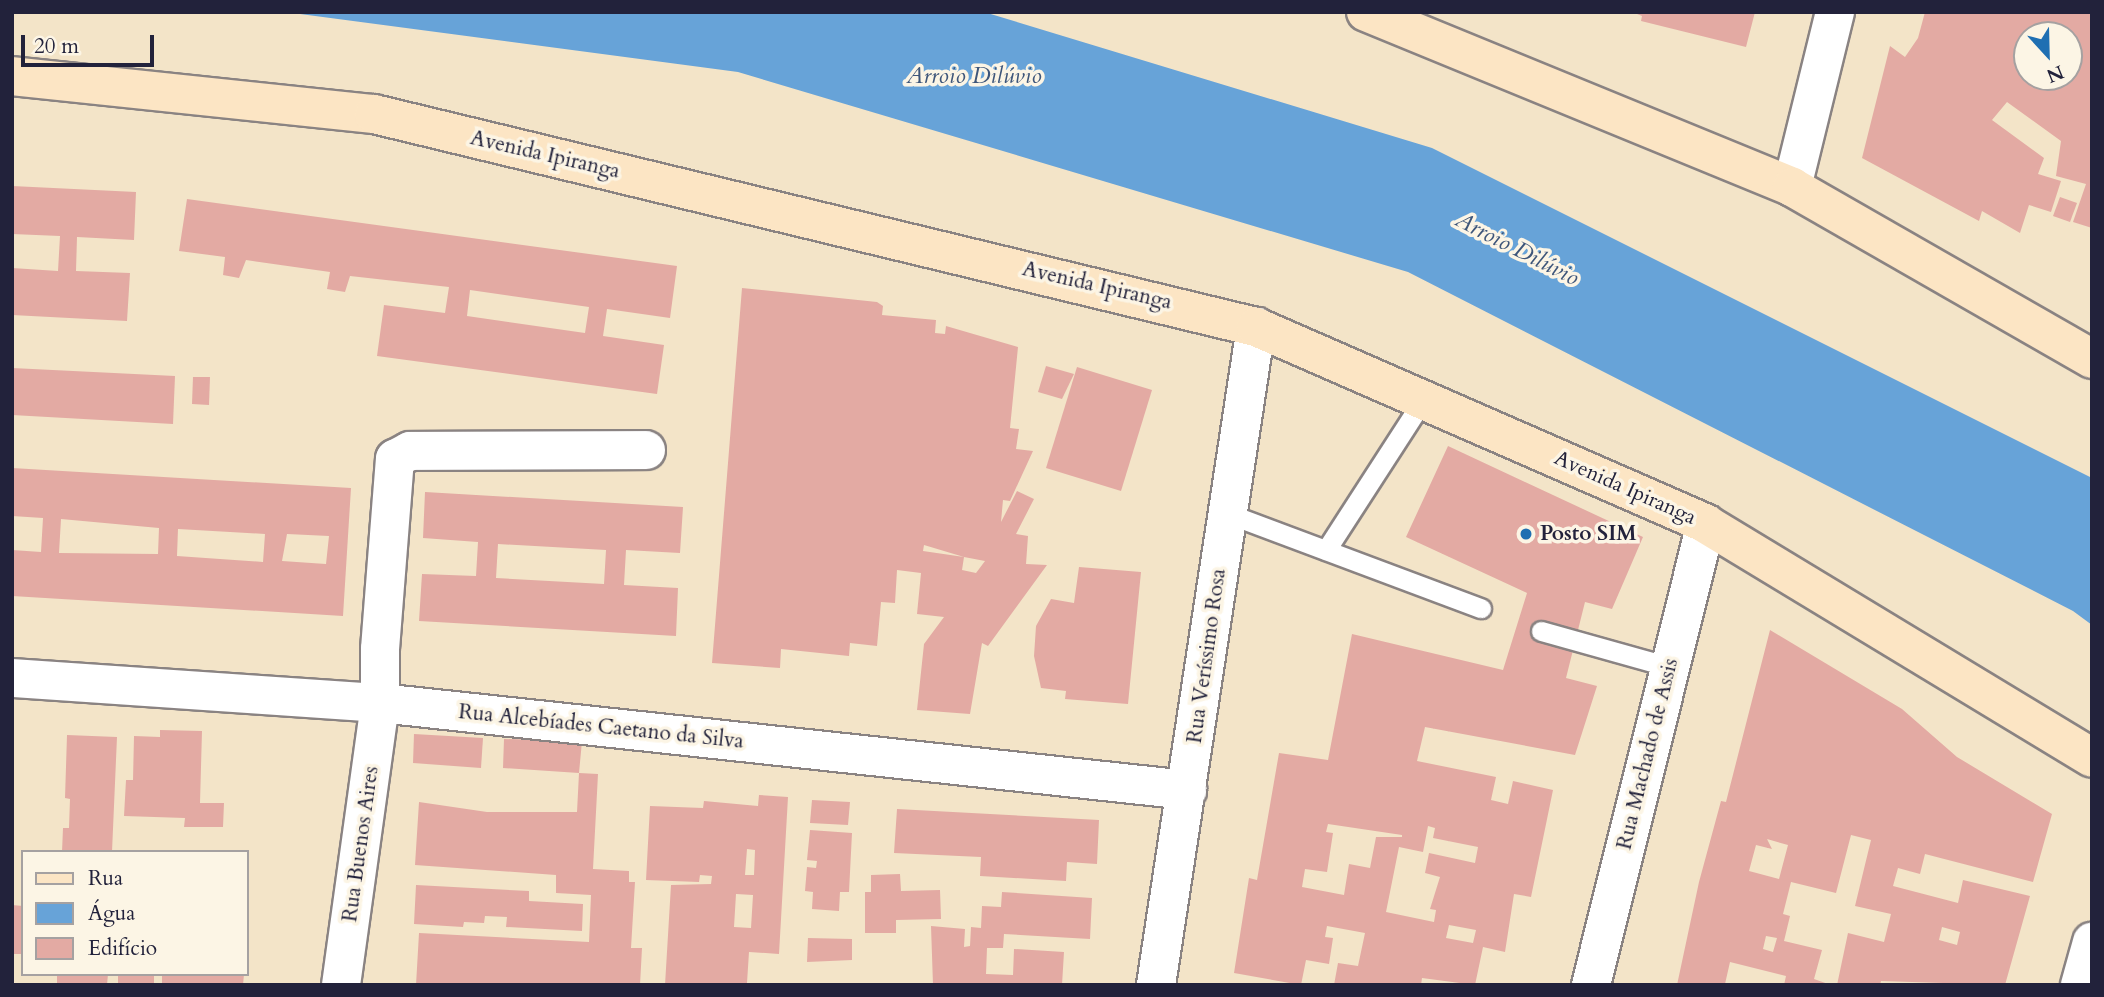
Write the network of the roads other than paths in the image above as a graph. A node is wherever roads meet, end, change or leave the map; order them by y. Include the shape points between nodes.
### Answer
1 (1366, 12) edge
2 (1835, 12) edge
3 (12, 76) edge
4 (1792, 187) junction
5 (1256, 327) junction
6 (2092, 359) edge
7 (1423, 400) junction
8 (646, 450) dead end
9 (1228, 513) junction
10 (1706, 523) junction
11 (1326, 550) junction
12 (1481, 608) dead end
13 (1541, 631) dead end
14 (1670, 667) junction
15 (12, 678) edge
16 (380, 703) junction
17 (2092, 758) edge
18 (1187, 790) junction
19 (2092, 942) edge
20 (341, 985) edge
21 (1156, 985) edge
22 (1591, 985) edge
23 (2080, 985) edge

1 - 4 main road
2 - 4 street
3 - 5 main road, Avenida Ipiranga via 374,114
4 - 6 main road
5 - 7 main road, Avenida Ipiranga
5 - 9 street, Rua Veríssimo Rosa
7 - 10 main road, Avenida Ipiranga
7 - 11 lane
8 - 16 street, Rua Buenos Aires via 410,451 395,459
9 - 11 lane
9 - 18 street, Rua Veríssimo Rosa
10 - 14 street, Rua Machado de Assis
10 - 17 main road, Avenida Ipiranga
11 - 12 lane
13 - 14 lane
14 - 22 street, Rua Machado de Assis
15 - 16 street, Rua Alcebíades Caetano da Silva
16 - 18 street, Rua Alcebíades Caetano da Silva
16 - 20 street, Rua Buenos Aires
18 - 21 street, Rua Veríssimo Rosa
19 - 23 street

